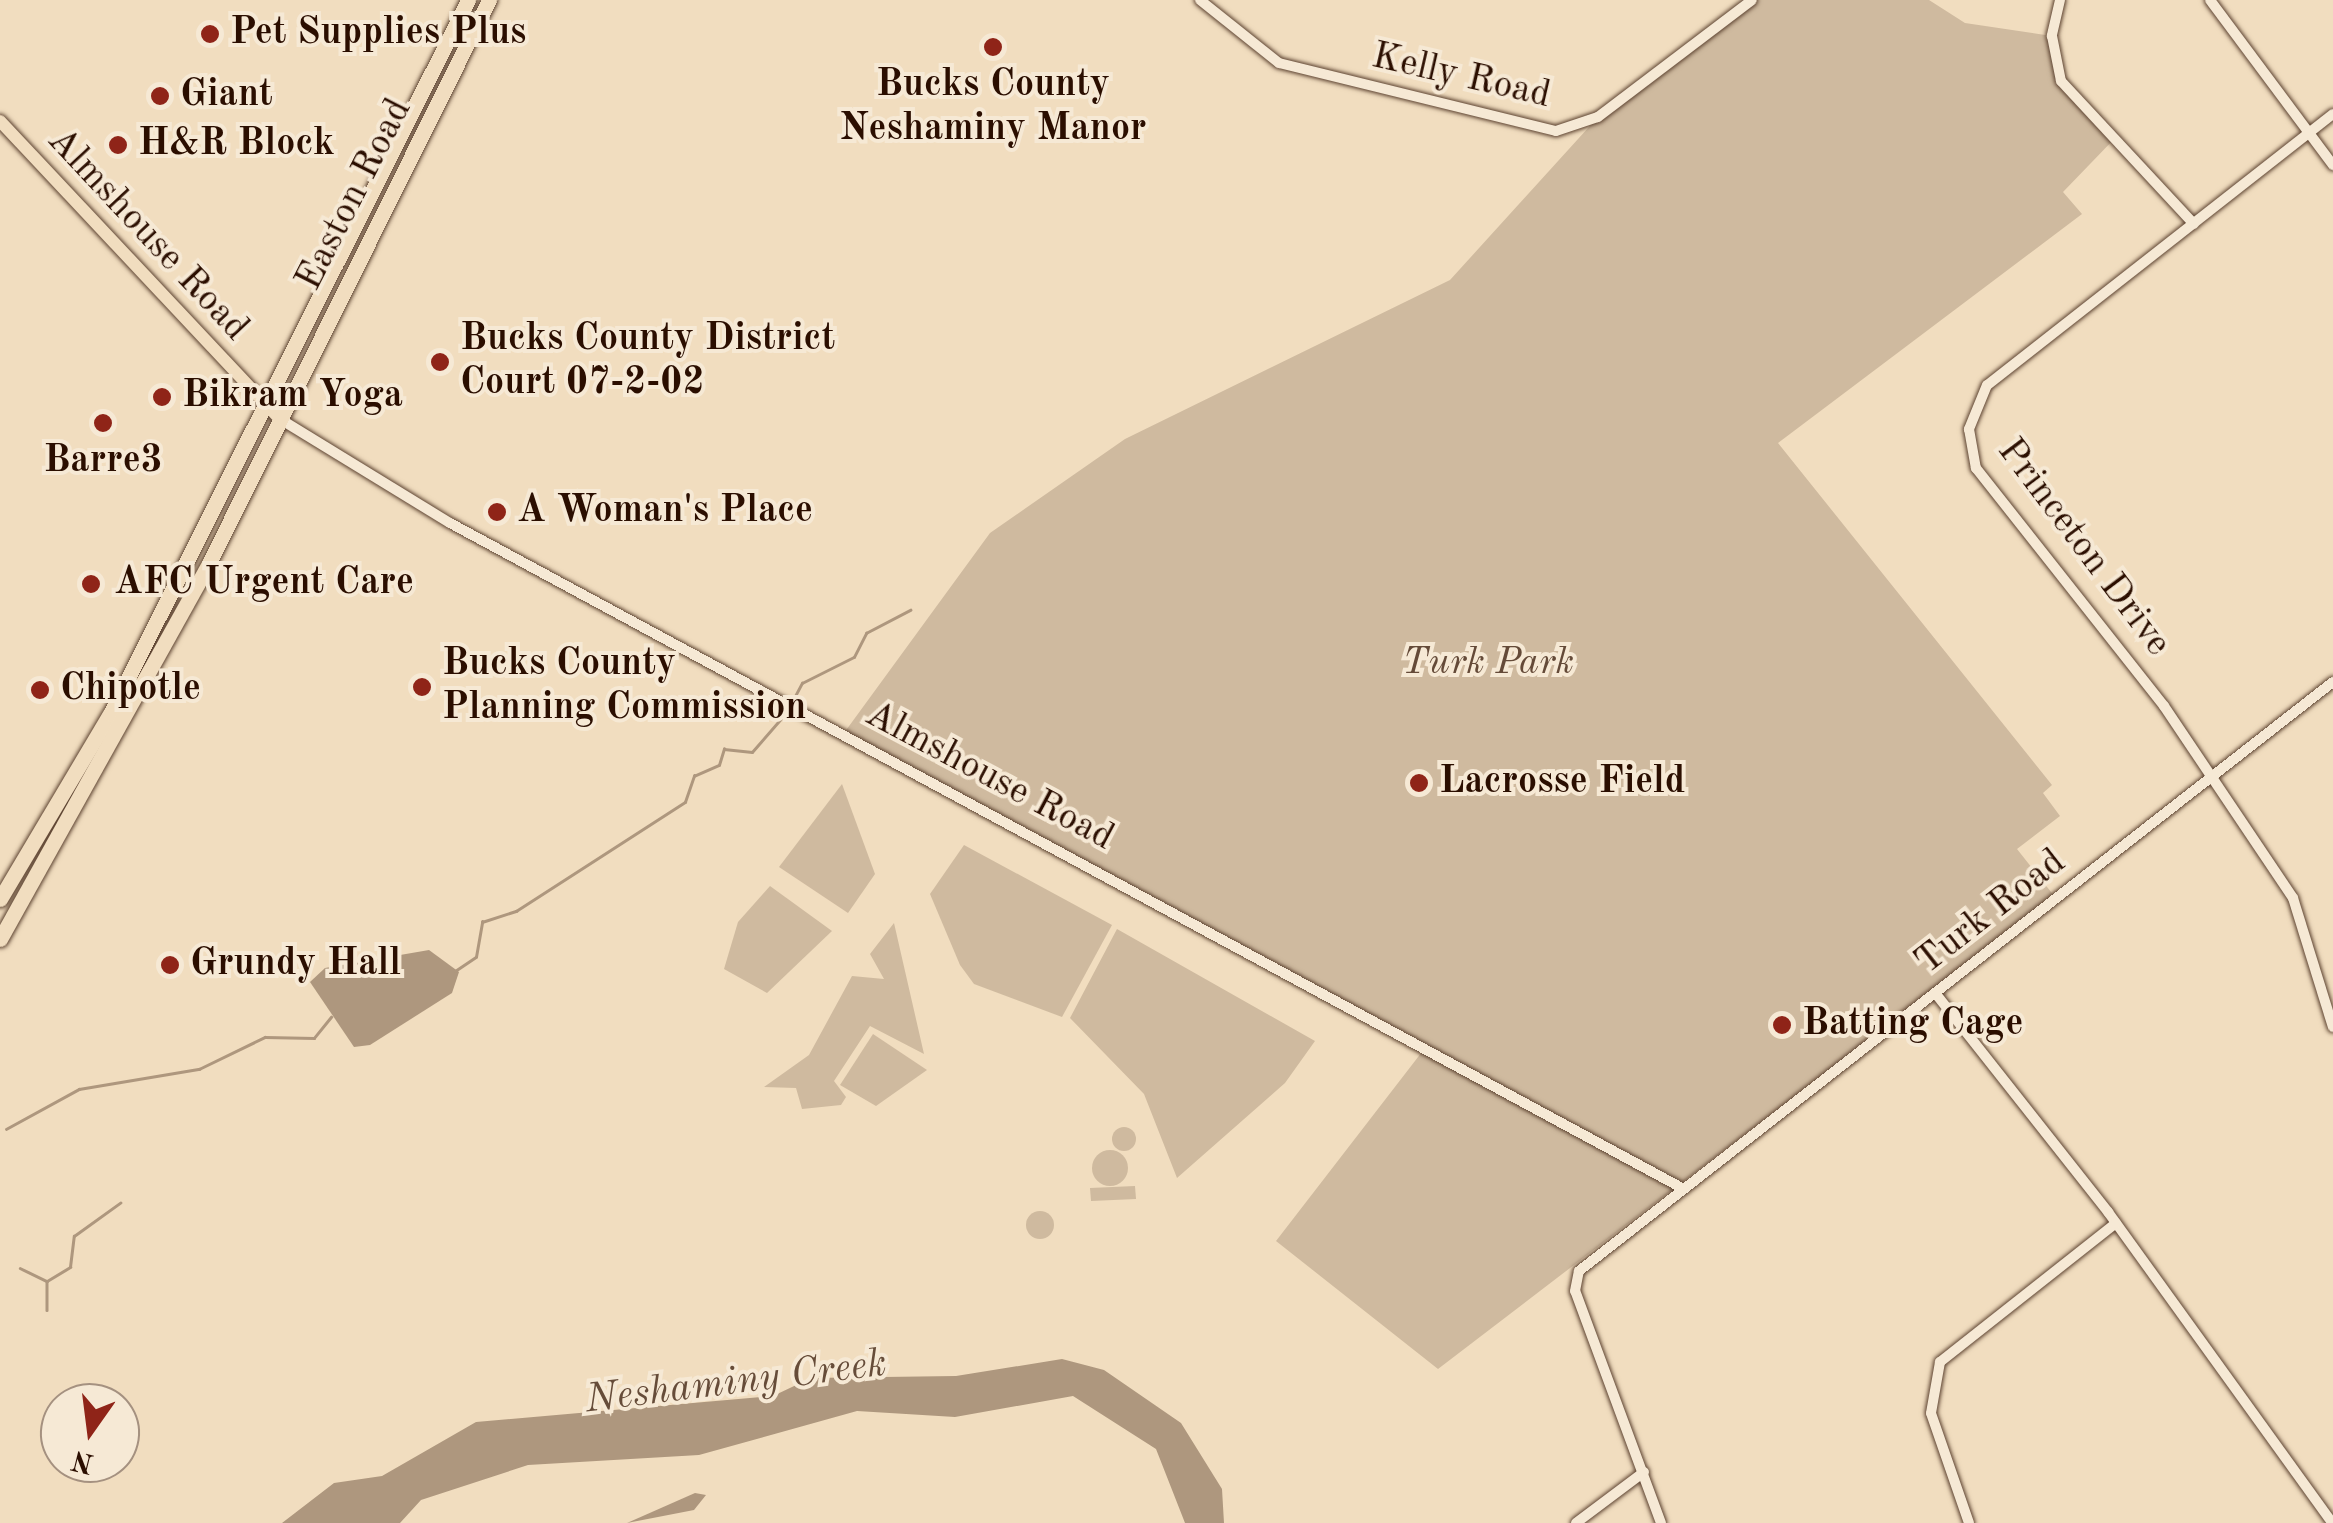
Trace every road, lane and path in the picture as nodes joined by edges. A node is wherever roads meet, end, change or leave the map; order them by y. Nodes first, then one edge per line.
1 (468, 0) edge
2 (489, 0) edge
3 (1200, 0) edge
4 (1752, 0) edge
5 (2060, 0) edge
6 (2210, 0) edge
7 (2333, 114) edge
8 (0, 122) edge
9 (2308, 134) junction
10 (2333, 165) edge
11 (2194, 224) junction
12 (266, 404) junction
13 (280, 419) junction
14 (2333, 682) edge
15 (2210, 779) junction
16 (0, 899) edge
17 (0, 939) edge
18 (1936, 994) junction
19 (2333, 1027) edge
20 (1680, 1187) junction
21 (2116, 1222) junction
22 (1644, 1472) junction
23 (1576, 1523) edge
24 (1662, 1523) edge
25 (1969, 1523) edge
26 (2332, 1523) edge

1 - 12 highway, Easton Road
2 - 13 highway, Easton Road
3 - 4 street, Kelly Road
5 - 11 street
6 - 9 street
7 - 9 street, Princeton Drive
8 - 12 main road, Almshouse Road
9 - 10 street
9 - 11 street, Princeton Drive
11 - 15 street, Princeton Drive
12 - 13 main road, Almshouse Road
12 - 16 highway, Easton Road
13 - 17 highway, Easton Road
13 - 20 street, Almshouse Road
14 - 15 street, Turk Road
15 - 18 street, Turk Road
15 - 19 street
18 - 20 street, Turk Road
18 - 21 street
20 - 22 street
21 - 25 street
21 - 26 street
22 - 23 street
22 - 24 street

